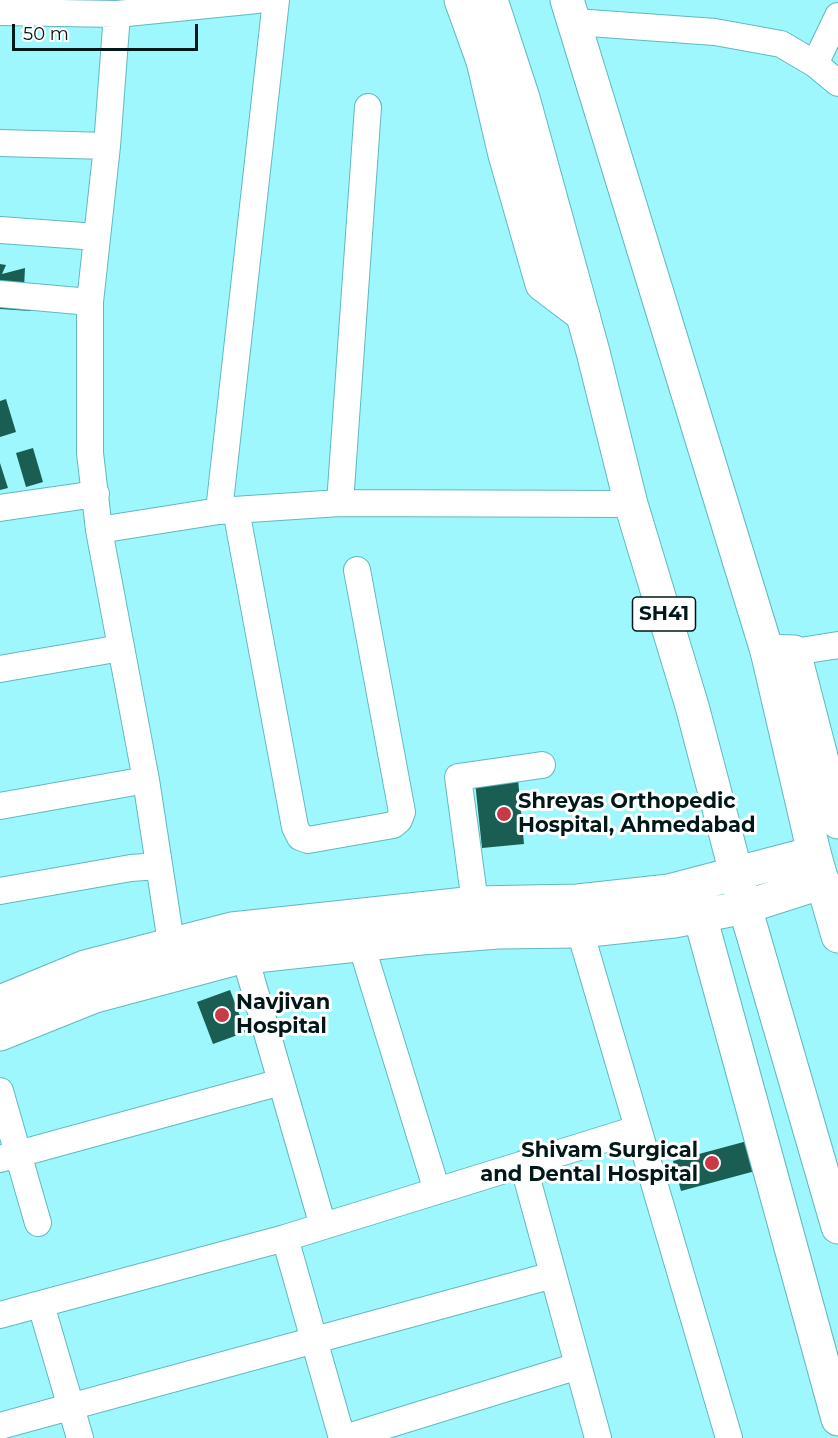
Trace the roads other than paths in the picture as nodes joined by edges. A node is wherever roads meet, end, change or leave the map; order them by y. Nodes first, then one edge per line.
1 (257, 0) edge
2 (276, 0) edge
3 (482, 2) edge
4 (571, 11) edge
5 (0, 12) edge
6 (117, 14) junction
7 (838, 16) edge
8 (814, 64) junction
9 (838, 83) edge
10 (368, 107) dead end
11 (0, 143) edge
12 (107, 146) junction
13 (0, 230) edge
14 (98, 237) junction
15 (0, 294) edge
16 (90, 302) junction
17 (583, 315) junction
18 (96, 494) junction
19 (340, 503) junction
20 (631, 504) junction
21 (0, 508) edge
22 (228, 510) junction
23 (99, 530) junction
24 (357, 570) dead end
25 (838, 645) edge
26 (121, 648) junction
27 (780, 652) junction
28 (0, 669) edge
29 (542, 765) dead end
30 (146, 780) junction
31 (836, 805) edge
32 (0, 806) edge
33 (158, 866) junction
34 (819, 868) junction
35 (737, 875) junction
36 (0, 891) edge
37 (475, 903) junction
38 (745, 907) junction
39 (700, 916) junction
40 (580, 931) junction
41 (838, 936) edge
42 (361, 944) junction
43 (245, 957) junction
44 (173, 959) junction
45 (0, 1002) edge
46 (0, 1034) edge
47 (281, 1082) junction
48 (0, 1091) edge
49 (637, 1129) junction
50 (10, 1157) edge
51 (523, 1164) junction
52 (436, 1191) junction
53 (38, 1223) dead end
54 (323, 1226) junction
55 (838, 1227) edge
56 (285, 1238) junction
57 (554, 1275) junction
58 (41, 1305) junction
59 (0, 1315) edge
60 (314, 1341) junction
61 (578, 1366) junction
62 (71, 1408) junction
63 (838, 1419) edge
64 (0, 1426) edge
65 (80, 1438) edge
66 (344, 1438) edge
67 (598, 1438) edge
68 (729, 1438) edge

1 - 6 street
2 - 22 street
3 - 17 main road, SH41
3 - 17 main road
4 - 8 street
4 - 27 main road
5 - 6 street
6 - 12 street
7 - 8 street
8 - 9 street
10 - 19 street
11 - 12 street
12 - 14 street
13 - 14 street
14 - 16 street
15 - 16 street
16 - 18 street
17 - 20 main road, SH41
18 - 21 street
18 - 23 street
19 - 20 street
19 - 22 street
20 - 35 main road, SH41
22 - 23 street
22 - 24 street
23 - 26 street
25 - 27 street
26 - 28 street
26 - 30 street
27 - 31 main road
27 - 34 main road
29 - 37 street
30 - 32 street
30 - 33 street
33 - 36 street
33 - 44 street
34 - 35 main road
34 - 38 main road
34 - 41 main road
35 - 37 main road
35 - 38 main road, SH41
37 - 44 main road
38 - 39 main road
38 - 55 main road, SH41
39 - 40 main road
39 - 63 main road
40 - 42 main road
40 - 49 street
42 - 43 main road
42 - 52 street
43 - 44 main road
43 - 47 street
44 - 45 main road
44 - 46 main road
47 - 50 street
47 - 54 street
48 - 50 street
49 - 51 street
49 - 68 street
50 - 53 street
51 - 52 street
51 - 57 street
52 - 54 street
54 - 56 street
56 - 58 street
56 - 60 street
57 - 60 street
57 - 61 street
58 - 59 street
58 - 62 street
60 - 62 street
60 - 66 street
61 - 66 street
61 - 67 street
62 - 64 street
62 - 65 street

